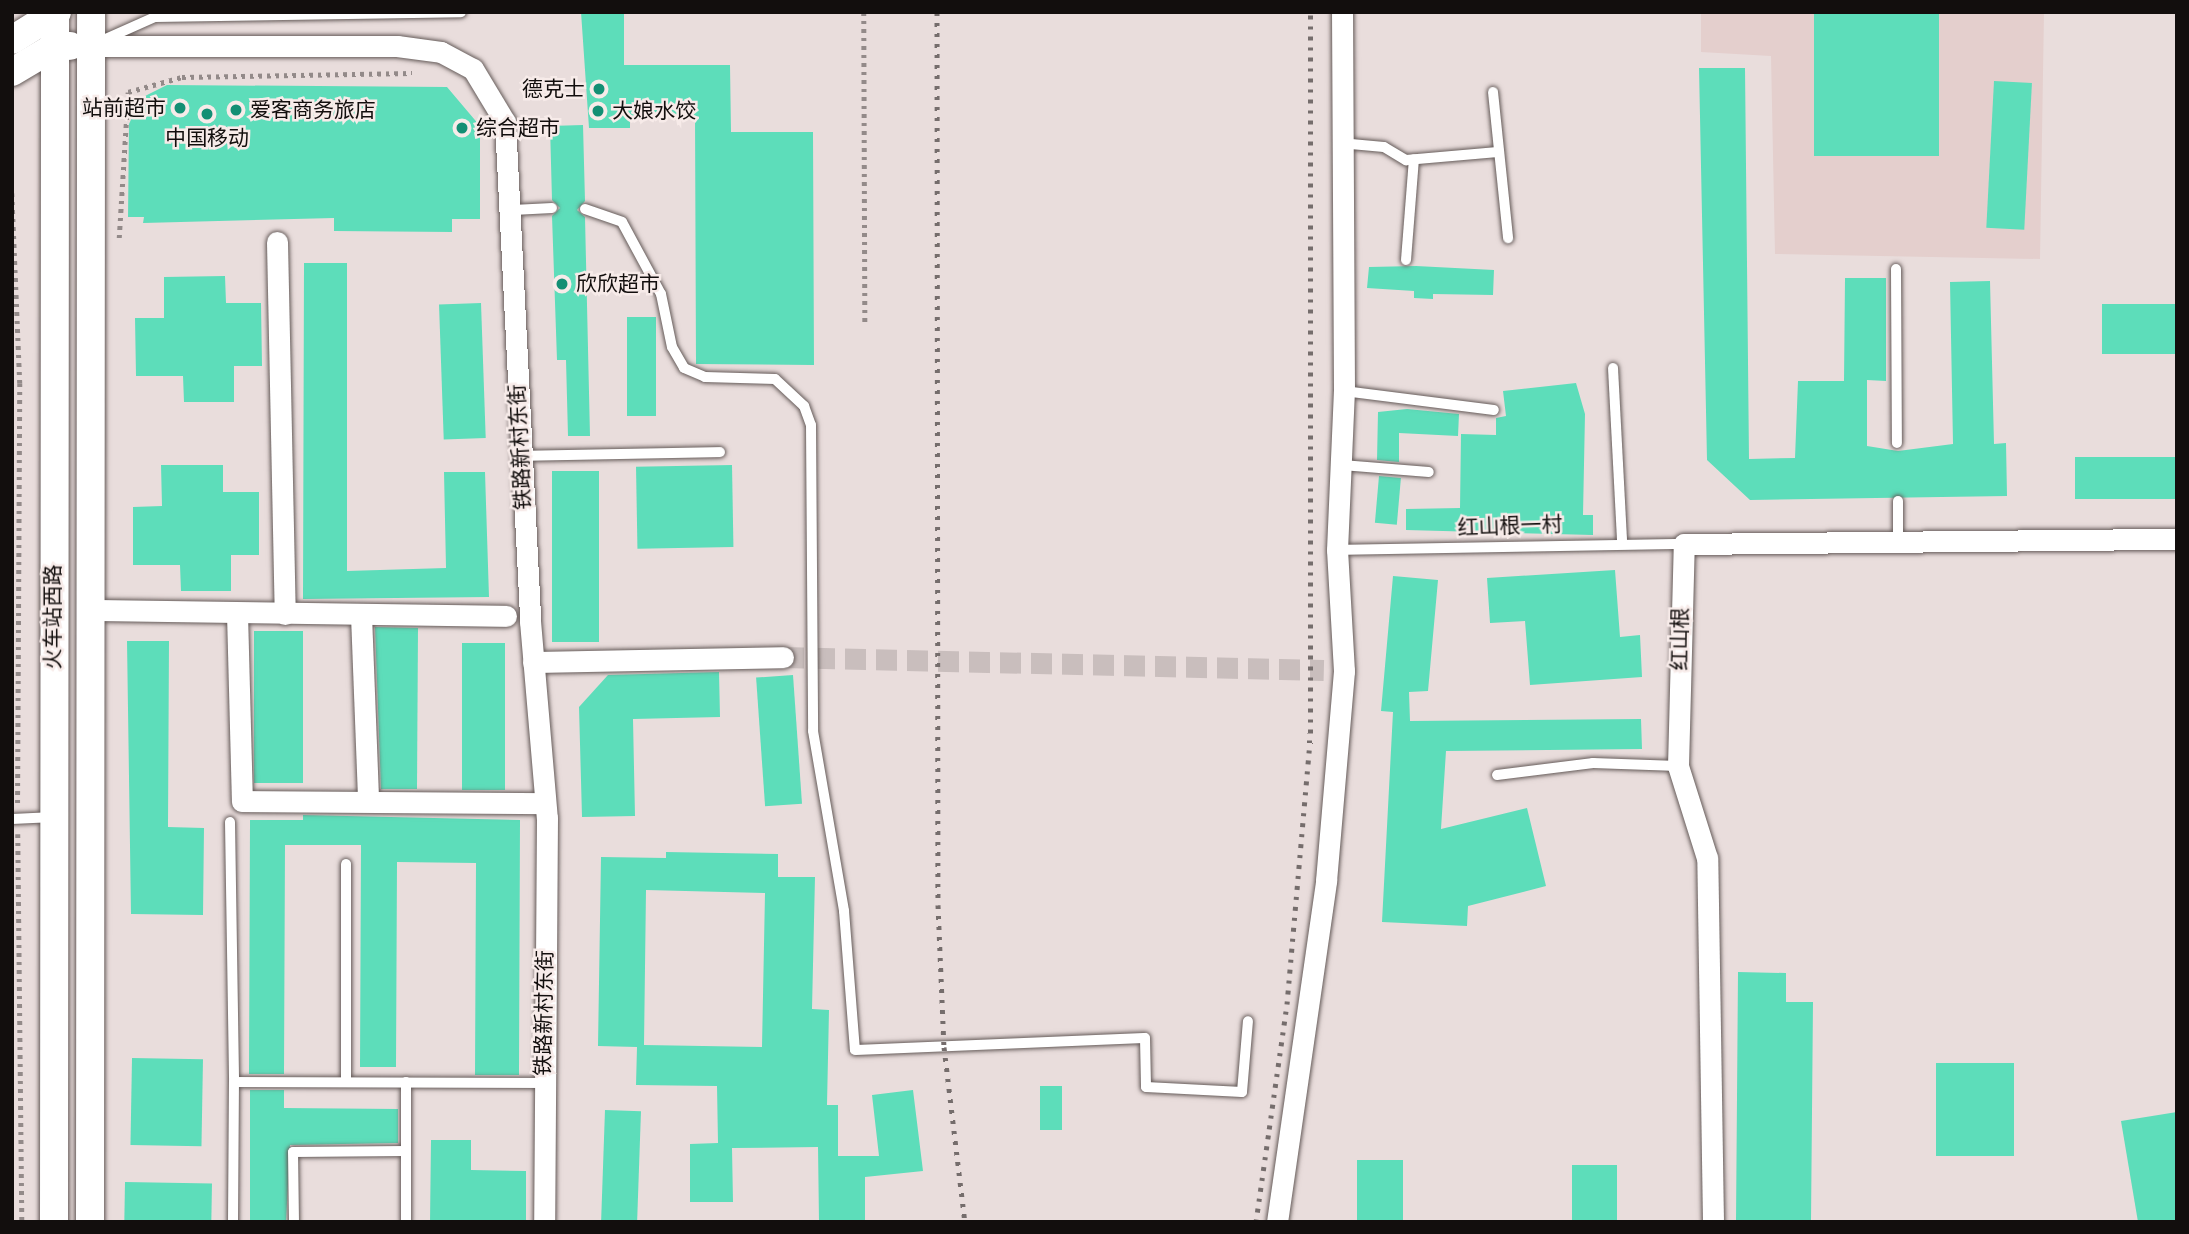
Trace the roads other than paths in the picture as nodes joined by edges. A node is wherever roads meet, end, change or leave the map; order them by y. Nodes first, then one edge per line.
1 (91, 12) edge
2 (461, 12) edge
3 (1342, 12) edge
4 (56, 13) edge
5 (12, 40) edge
6 (90, 46) junction
7 (54, 47) junction
8 (12, 72) edge
9 (1493, 92) dead end
10 (1340, 143) junction
11 (1498, 152) junction
12 (1415, 159) junction
13 (552, 208) dead end
14 (585, 209) dead end
15 (513, 210) junction
16 (1508, 238) dead end
17 (277, 242) dead end
18 (1406, 260) dead end
19 (1896, 269) dead end
20 (1613, 368) dead end
21 (1343, 391) junction
22 (1493, 410) dead end
23 (1897, 443) dead end
24 (720, 452) dead end
25 (520, 456) junction
26 (1342, 465) junction
27 (1429, 472) dead end
28 (1898, 502) dead end
29 (2177, 539) edge
30 (1898, 540) junction
31 (1622, 542) junction
32 (1685, 544) junction
33 (1337, 550) junction
34 (90, 610) junction
35 (237, 613) junction
36 (285, 614) junction
37 (361, 615) junction
38 (506, 616) dead end
39 (783, 656) tunnel mouth
40 (533, 662) junction
41 (1678, 766) junction
42 (1497, 775) dead end
43 (368, 800) junction
44 (544, 803) junction
45 (54, 817) junction
46 (15, 819) edge
47 (230, 822) dead end
48 (346, 864) dead end
49 (1248, 1021) dead end
50 (234, 1082) junction
51 (346, 1082) junction
52 (406, 1082) junction
53 (543, 1083) junction
54 (406, 1151) junction
55 (54, 1222) edge
56 (90, 1222) edge
57 (233, 1222) edge
58 (294, 1222) edge
59 (406, 1222) edge
60 (544, 1222) edge
61 (1277, 1222) edge
62 (1713, 1222) edge

1 - 6 main road, 火车站西路
2 - 6 lane
3 - 10 street
4 - 5 main road
4 - 7 main road, 火车站西路
6 - 7 main road
6 - 15 street, 铁路新村东街
6 - 34 main road, 火车站西路
7 - 8 main road
7 - 45 main road, 火车站西路
9 - 11 lane
10 - 12 lane
10 - 21 street
11 - 12 lane
11 - 16 lane
12 - 18 lane
13 - 15 lane
14 - 49 lane
15 - 25 street, 铁路新村东街
17 - 36 street
19 - 23 lane
20 - 31 lane
21 - 22 lane
21 - 26 street
24 - 25 lane
25 - 40 street, 铁路新村东街
26 - 27 lane
26 - 33 street
28 - 30 lane
29 - 30 street
30 - 32 street
31 - 32 lane, 红山根一村
31 - 33 lane, 红山根一村
32 - 41 street, 红山根
33 - 61 street
34 - 35 street
34 - 56 main road, 火车站西路
35 - 36 street
35 - 43 street
36 - 37 street
37 - 38 street
37 - 43 street
39 - 40 street
40 - 44 street, 铁路新村东街
41 - 42 lane
41 - 62 street, 红山根
43 - 44 street
44 - 53 street, 铁路新村东街
45 - 46 lane
45 - 55 main road, 火车站西路
47 - 50 lane
48 - 51 lane
50 - 51 lane
50 - 57 lane
51 - 52 lane
52 - 53 lane
52 - 54 lane
53 - 60 street, 铁路新村东街
54 - 58 lane
54 - 59 lane

